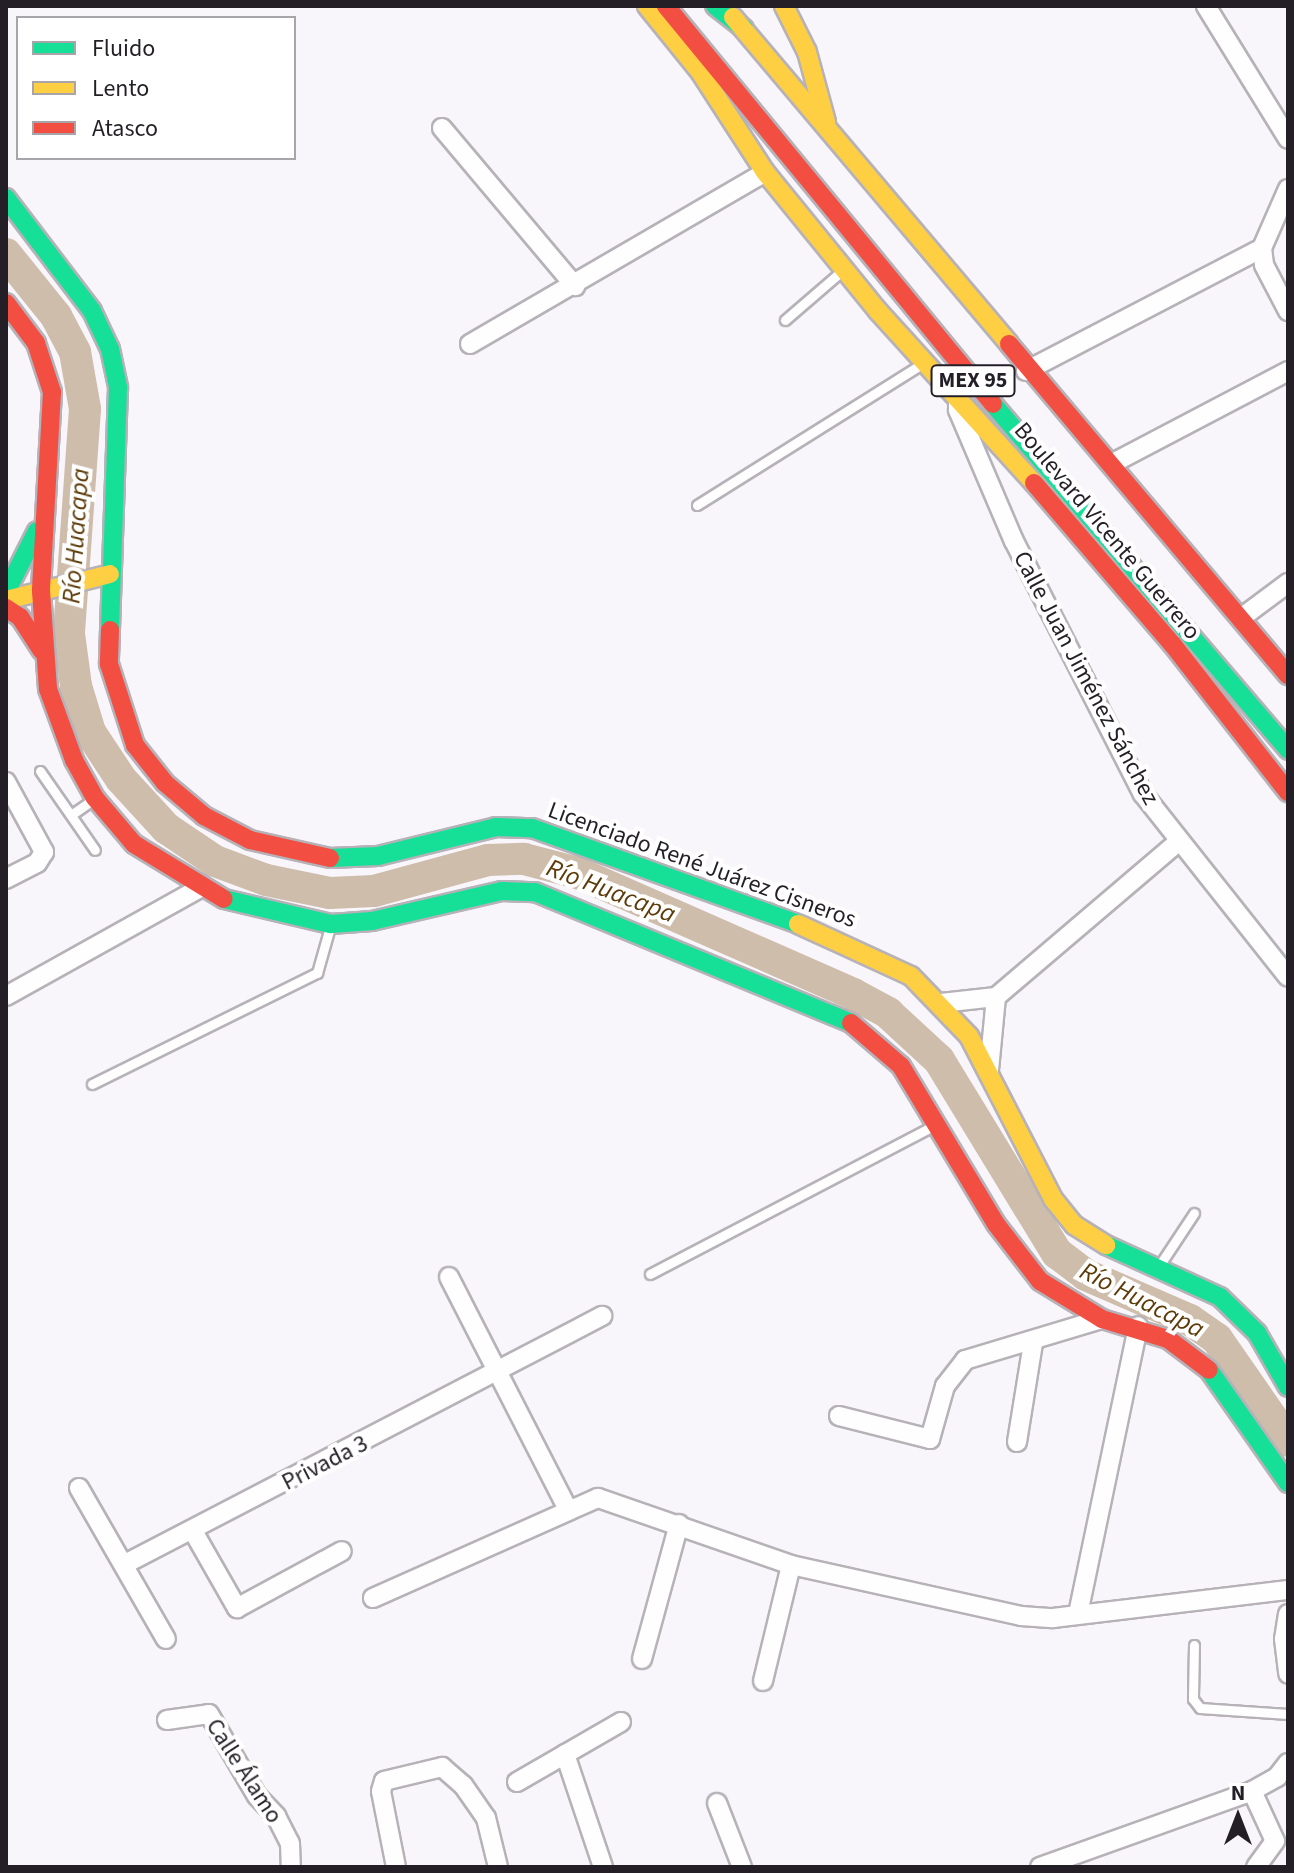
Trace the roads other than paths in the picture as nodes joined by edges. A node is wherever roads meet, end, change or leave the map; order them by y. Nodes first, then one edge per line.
1 (647, 6) edge
2 (666, 6) edge
3 (688, 6) edge
4 (715, 6) edge
5 (725, 6) edge
6 (784, 6) edge
7 (1206, 6) edge
8 (744, 29) junction
9 (807, 52) junction
10 (701, 73) junction
11 (783, 73) junction
12 (442, 128) dead end
13 (829, 136) junction
14 (772, 137) junction
15 (1288, 139) edge
16 (765, 172) junction
17 (1288, 189) edge
18 (6, 198) edge
19 (1262, 248) junction
20 (844, 269) junction
21 (575, 286) junction
22 (6, 303) edge
23 (1288, 311) edge
24 (785, 320) dead end
25 (470, 344) dead end
26 (923, 363) junction
27 (1026, 371) junction
28 (1288, 371) edge
29 (958, 393) junction
30 (1113, 463) junction
31 (697, 505) dead end
32 (44, 514) junction
33 (106, 576) junction
34 (1288, 583) edge
35 (47, 590) junction
36 (6, 592) edge
37 (6, 600) edge
38 (6, 608) edge
39 (1241, 618) junction
40 (42, 652) junction
41 (1288, 675) edge
42 (1288, 726) edge
43 (1288, 750) edge
44 (40, 771) dead end
45 (6, 782) edge
46 (1288, 792) edge
47 (95, 798) junction
48 (71, 815) junction
49 (1179, 841) junction
50 (95, 850) dead end
51 (6, 879) edge
52 (200, 888) junction
53 (331, 924) junction
54 (1288, 977) edge
55 (6, 996) edge
56 (996, 997) junction
57 (941, 1003) junction
58 (989, 1070) junction
59 (92, 1084) dead end
60 (938, 1124) junction
61 (1194, 1213) dead end
62 (1157, 1269) junction
63 (650, 1274) dead end
64 (449, 1277) dead end
65 (602, 1316) dead end
66 (1102, 1319) junction
67 (1138, 1326) junction
68 (1033, 1343) junction
69 (500, 1373) junction
70 (1288, 1387) edge
71 (839, 1416) dead end
72 (1017, 1442) dead end
73 (1286, 1483) edge
74 (79, 1488) dead end
75 (568, 1510) junction
76 (679, 1524) junction
77 (193, 1531) junction
78 (342, 1551) dead end
79 (125, 1564) junction
80 (791, 1565) junction
81 (1288, 1590) edge
82 (373, 1598) dead end
83 (1078, 1614) junction
84 (1288, 1614) edge
85 (166, 1639) dead end
86 (1194, 1645) dead end
87 (642, 1659) dead end
88 (1288, 1674) edge
89 (763, 1681) dead end
90 (1288, 1714) edge
91 (167, 1720) dead end
92 (621, 1722) dead end
93 (565, 1754) junction
94 (1288, 1763) edge
95 (517, 1782) dead end
96 (1252, 1791) junction
97 (717, 1803) dead end
98 (291, 1867) edge
99 (396, 1867) edge
100 (498, 1867) edge
101 (603, 1867) edge
102 (742, 1867) edge
103 (1040, 1867) edge
104 (1256, 1867) edge

1 - 10 main road, Boulevard Vicente Guerrero
2 - 14 main road, Boulevard Vicente Guerrero / MEX 95
3 - 42 main road, Boulevard Vicente Guerrero / MEX 95
4 - 8 main road
5 - 8 main road, Boulevard Vicente Guerrero
6 - 9 main road
7 - 15 street
8 - 11 main road, Boulevard Vicente Guerrero
9 - 11 main road
9 - 13 main road
10 - 14 main road
10 - 16 main road, Boulevard Vicente Guerrero
11 - 13 main road, Boulevard Vicente Guerrero
12 - 21 street
13 - 27 main road, Boulevard Vicente Guerrero
14 - 43 main road, Boulevard Vicente Guerrero / MEX 95
16 - 20 main road, Boulevard Vicente Guerrero
16 - 21 street
17 - 19 street
18 - 33 main road, Licenciado René Juárez Cisneros
19 - 23 street
19 - 27 street
20 - 24 lane
20 - 26 main road, Boulevard Vicente Guerrero
21 - 25 street
22 - 32 main road
26 - 29 main road, Boulevard Vicente Guerrero
26 - 31 lane
27 - 30 main road, Boulevard Vicente Guerrero
28 - 30 street
29 - 46 main road, Boulevard Vicente Guerrero
29 - 49 street, Calle Juan Jiménez Sánchez
30 - 39 main road, Boulevard Vicente Guerrero
32 - 35 main road
32 - 36 main road
33 - 35 main road
33 - 57 main road, Licenciado René Juárez Cisneros
34 - 39 street
35 - 37 main road
35 - 40 main road
38 - 40 main road
39 - 41 main road, Boulevard Vicente Guerrero
40 - 47 main road
44 - 48 lane
45 - 51 street
47 - 48 lane
47 - 52 main road
48 - 50 lane
49 - 54 street, Calle Juan Jiménez Sánchez
49 - 56 street
52 - 53 main road
52 - 55 street
53 - 59 lane
53 - 60 main road
56 - 57 street
56 - 58 street
57 - 58 main road, Licenciado René Juárez Cisneros
58 - 62 main road, Licenciado René Juárez Cisneros
60 - 63 lane
60 - 66 main road
61 - 62 lane
62 - 70 main road, Licenciado René Juárez Cisneros
64 - 69 street
65 - 69 street, Privada 3
66 - 67 main road
66 - 68 street
67 - 73 main road
67 - 83 street
68 - 71 street
68 - 72 street
69 - 75 street
69 - 77 street, Privada 3
74 - 79 street
75 - 76 street
75 - 82 street
76 - 80 street
76 - 87 street
77 - 78 street
77 - 79 street, Privada 3
79 - 85 street
80 - 83 street
80 - 89 street
81 - 83 street
84 - 88 street
86 - 90 lane
91 - 98 street, Calle Álamo
92 - 93 street
93 - 95 street
93 - 101 street
94 - 96 street
96 - 103 street
96 - 104 street
97 - 102 street
99 - 100 street

